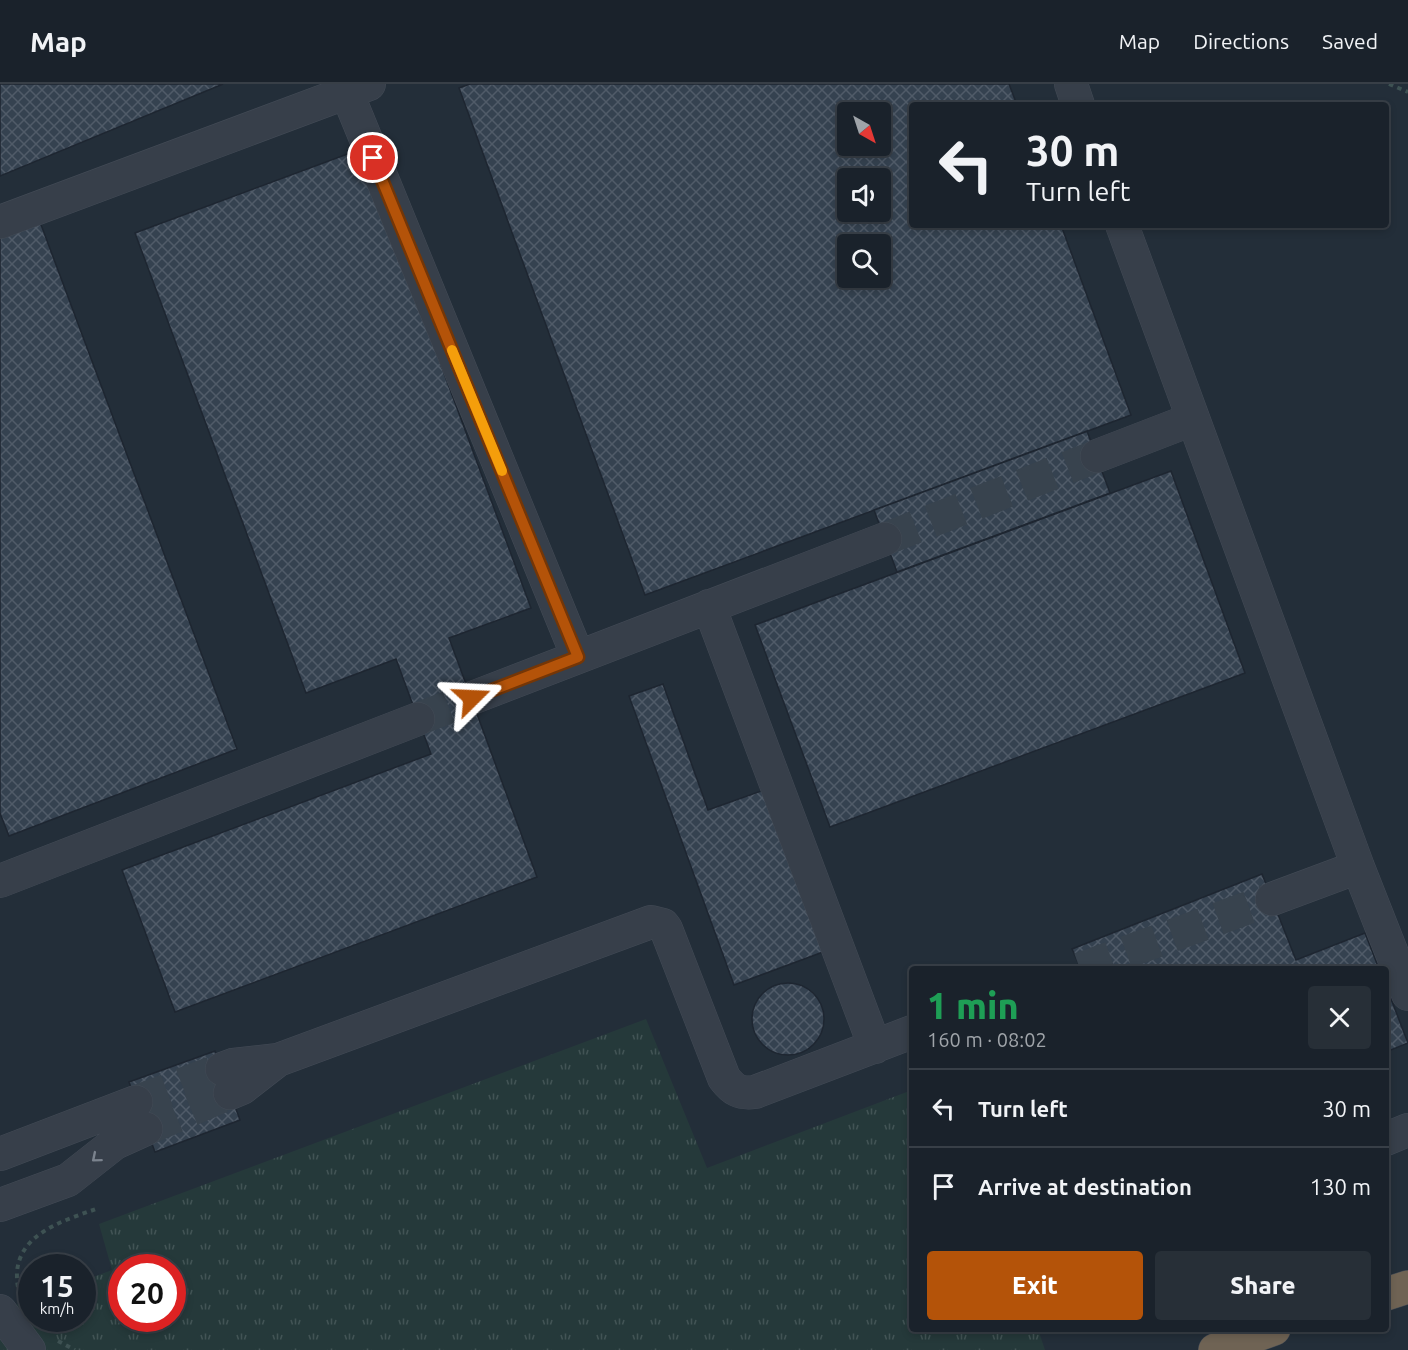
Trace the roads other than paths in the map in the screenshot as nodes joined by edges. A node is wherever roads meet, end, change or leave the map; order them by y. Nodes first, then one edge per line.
1 (1071, 84) edge
2 (358, 88) edge
3 (1077, 102) edge
4 (0, 222) edge
5 (1123, 228) edge
6 (1193, 419) junction
7 (1097, 456) tunnel mouth
8 (885, 538) tunnel mouth
9 (709, 606) junction
10 (578, 657) junction
11 (472, 698) tunnel mouth
12 (418, 720) tunnel mouth
13 (1358, 867) junction
14 (0, 881) edge
15 (1272, 899) tunnel mouth
16 (1408, 994) edge
17 (909, 1033) edge
18 (875, 1047) junction
19 (226, 1081) tunnel mouth
20 (1408, 1130) edge
21 (1389, 1138) edge
22 (0, 1154) edge
23 (0, 1205) edge
24 (1408, 1287) edge
25 (1389, 1293) edge
26 (10, 1303) edge
27 (1266, 1332) edge
28 (41, 1344) edge
29 (1215, 1350) edge

1 - 3 street
2 - 4 street
2 - 10 street
5 - 6 street
6 - 7 street
6 - 13 street
8 - 9 street
9 - 10 street
9 - 18 street
10 - 11 street
12 - 14 street
13 - 15 street
13 - 16 street
17 - 18 street
18 - 19 street
20 - 21 street
22 -> 23 street
24 - 25 highway
26 - 28 street
27 - 29 highway

